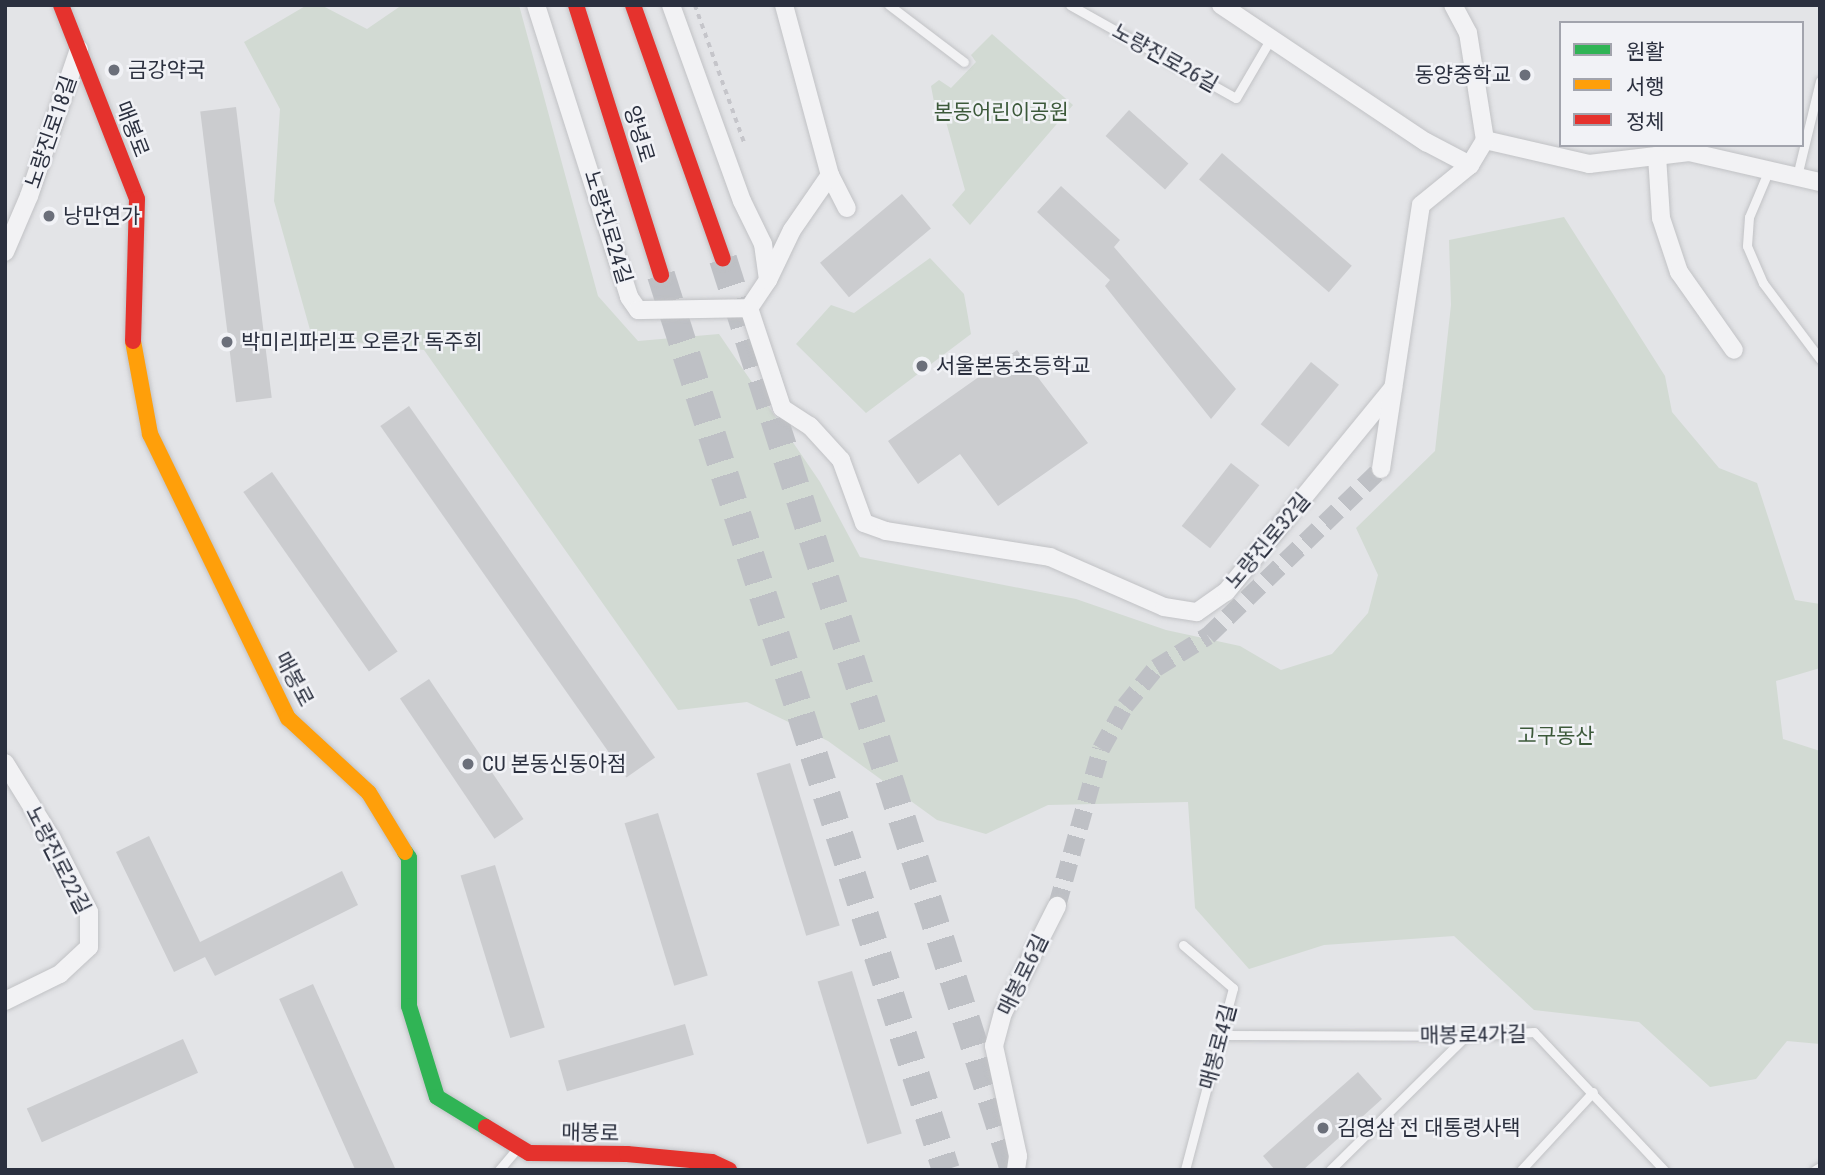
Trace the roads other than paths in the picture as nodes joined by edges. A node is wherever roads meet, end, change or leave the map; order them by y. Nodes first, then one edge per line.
1 (61, 5) edge
2 (536, 5) edge
3 (576, 5) edge
4 (634, 5) edge
5 (671, 5) edge
6 (784, 5) edge
7 (889, 5) edge
8 (1070, 5) edge
9 (1453, 5) edge
10 (1231, 9) edge
11 (1270, 38) junction
12 (79, 49) junction
13 (964, 62) dead end
14 (1820, 80) edge
15 (1485, 140) junction
16 (1804, 147) edge
17 (1804, 147) edge
18 (1657, 156) junction
19 (1470, 165) junction
20 (1769, 172) junction
21 (830, 175) junction
22 (1797, 176) junction
23 (1820, 182) edge
24 (846, 208) dead end
25 (5, 252) edge
26 (723, 259) tunnel mouth
27 (661, 275) tunnel mouth
28 (768, 281) junction
29 (749, 308) junction
30 (1734, 351) dead end
31 (1820, 359) edge
32 (1393, 388) junction
33 (1381, 470) tunnel mouth
34 (5, 763) edge
35 (1058, 906) tunnel mouth
36 (1183, 945) dead end
37 (5, 1001) edge
38 (1222, 1035) junction
39 (1466, 1036) junction
40 (1593, 1092) junction
41 (518, 1147) junction
42 (1820, 1167) edge
43 (499, 1170) edge
44 (729, 1170) edge
45 (1016, 1170) edge
46 (1185, 1170) edge
47 (1330, 1170) edge
48 (1521, 1170) edge
49 (1664, 1170) edge
50 (1815, 1170) edge

1 - 12 street, 매봉로
2 - 29 street, 노량진로24길
3 - 27 street, 양녕로
4 - 26 street, 양녕로
5 - 28 street
6 - 21 street
7 - 13 lane
8 - 11 lane, 노량진로26길
9 - 15 street
10 - 11 street
11 - 19 street
12 - 25 street, 노량진로18길
12 - 41 street, 매봉로
14 - 16 lane
15 - 18 street
15 - 19 street
17 - 22 lane
18 - 20 street
18 - 30 street
19 - 32 street
20 - 22 street
20 - 31 lane
21 - 24 street
21 - 28 street
22 - 23 street
28 - 29 street
29 - 32 street, 노량진로32길
32 - 33 street
34 - 37 street, 노량진로22길
35 - 45 street, 매봉로6길
36 - 38 lane, 매봉로4길
38 - 39 lane, 매봉로4가길
38 - 46 lane, 매봉로4길
39 - 40 lane, 매봉로4가길
39 - 47 lane
40 - 48 lane
40 - 49 lane, 매봉로4가길
41 - 43 lane
41 - 44 street, 매봉로
42 - 50 lane

